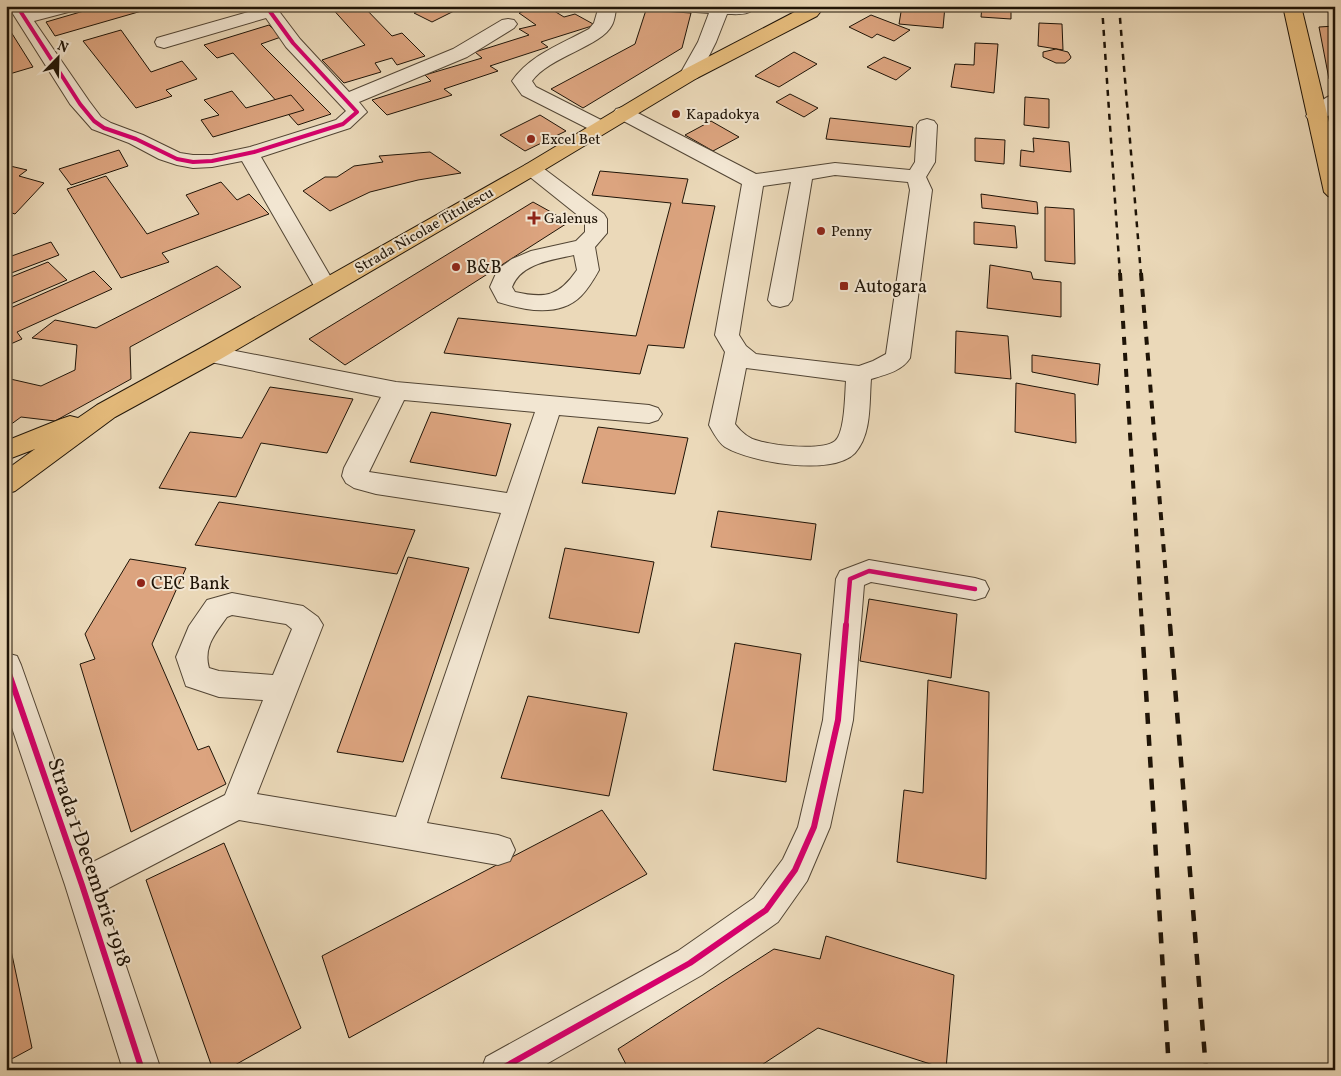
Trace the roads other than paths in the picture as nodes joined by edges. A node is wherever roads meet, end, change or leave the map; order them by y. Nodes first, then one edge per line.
1 (70, 6) edge
2 (608, 6) edge
3 (676, 6) edge
4 (748, 6) edge
5 (784, 6) edge
6 (1292, 6) edge
7 (720, 8) edge
8 (817, 8) edge
9 (269, 9) edge
10 (20, 12) edge
11 (508, 24) dead end
12 (164, 42) dead end
13 (739, 47) junction
14 (690, 74) junction
15 (347, 100) junction
16 (1335, 100) edge
17 (623, 113) junction
18 (1316, 116) junction
19 (927, 125) dead end
20 (600, 127) junction
21 (248, 153) junction
22 (532, 169) junction
23 (802, 173) junction
24 (916, 177) junction
25 (753, 181) junction
26 (1335, 192) edge
27 (584, 246) dead end
28 (325, 286) junction
29 (780, 300) dead end
30 (737, 352) junction
31 (210, 354) junction
32 (859, 374) junction
33 (396, 391) junction
34 (550, 405) junction
35 (106, 411) junction
36 (649, 414) dead end
37 (6, 451) edge
38 (6, 484) edge
39 (516, 505) junction
40 (975, 589) dead end
41 (6, 665) edge
42 (283, 689) dead end
43 (238, 805) junction
44 (407, 834) junction
45 (498, 850) dead end
46 (82, 885) junction
47 (142, 1070) edge
48 (499, 1070) edge

1 - 10 street
2 - 20 street
3 - 7 street
4 - 7 street
5 - 13 main road
6 - 18 main road
7 - 14 street
8 - 13 main road
9 - 12 street
9 - 15 street
10 - 21 street
11 - 15 street
13 - 14 main road, Strada Nicolae Titulescu
14 - 17 main road, Strada Nicolae Titulescu
15 - 21 street
16 - 18 street
17 - 20 main road, Strada Nicolae Titulescu
17 - 25 street
18 - 26 main road
19 - 24 street
20 - 22 main road, Strada Nicolae Titulescu
21 - 28 street
22 - 27 street
22 - 28 main road, Strada Nicolae Titulescu
23 - 24 street
23 - 25 street
23 - 29 street
24 - 32 street
25 - 30 street
28 - 31 main road, Strada Nicolae Titulescu
30 - 32 street
30 - 32 street
31 - 33 street
31 - 35 main road, Strada Nicolae Titulescu
33 - 34 street
33 - 39 street
34 - 36 street
34 - 39 street
35 - 37 main road, Strada Nicolae Titulescu
35 - 38 main road, Strada Nicolae Titulescu
39 - 44 street
40 - 48 street
41 - 46 street, Strada 1 Decembrie 1918
42 - 43 street
43 - 44 street
43 - 46 street
44 - 45 street
46 - 47 street, Strada 1 Decembrie 1918

